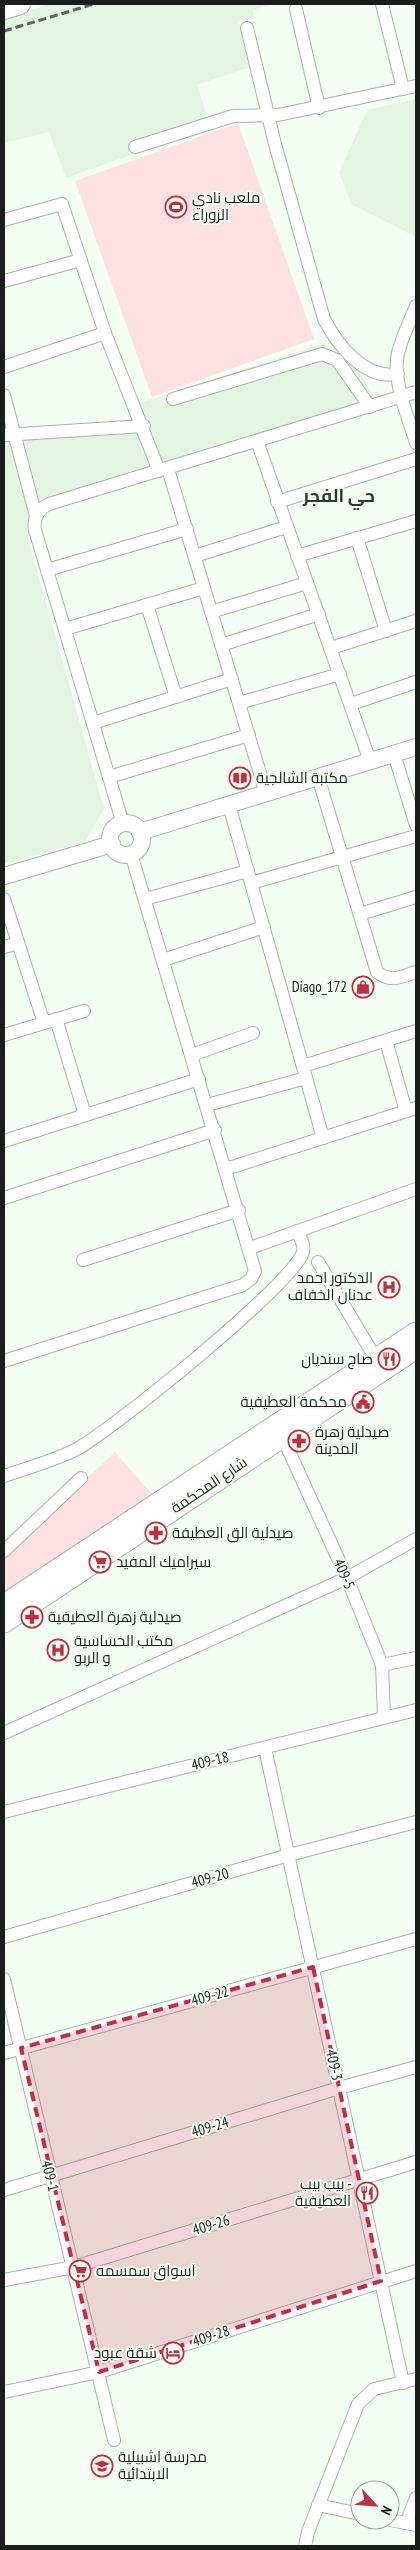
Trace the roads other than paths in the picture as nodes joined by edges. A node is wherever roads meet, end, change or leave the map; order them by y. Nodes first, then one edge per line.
1 (20, 4) edge
2 (382, 4) edge
3 (4, 9) edge
4 (296, 9) dead end
5 (246, 28) dead end
6 (416, 86) edge
7 (403, 89) junction
8 (319, 108) junction
9 (268, 116) junction
10 (135, 147) dead end
11 (4, 220) edge
12 (81, 260) junction
13 (4, 281) edge
14 (416, 306) edge
15 (105, 332) junction
16 (4, 366) edge
17 (398, 374) junction
18 (416, 392) edge
19 (4, 395) edge
20 (402, 397) junction
21 (173, 399) dead end
22 (370, 407) junction
23 (144, 426) junction
24 (10, 435) edge
25 (257, 441) junction
26 (416, 443) edge
27 (416, 459) edge
28 (164, 470) junction
29 (277, 502) junction
30 (36, 516) junction
31 (416, 521) edge
32 (286, 527) junction
33 (186, 529) junction
34 (357, 538) junction
35 (195, 556) junction
36 (297, 556) junction
37 (47, 570) junction
38 (307, 583) junction
39 (204, 588) junction
40 (147, 605) junction
41 (211, 612) junction
42 (318, 614) junction
43 (416, 621) edge
44 (65, 629) junction
45 (386, 631) junction
46 (221, 645) junction
47 (331, 648) junction
48 (340, 674) junction
49 (232, 679) junction
50 (416, 682) edge
51 (176, 696) junction
52 (239, 703) junction
53 (351, 704) junction
54 (93, 723) junction
55 (248, 735) junction
56 (416, 747) edge
57 (394, 754) junction
58 (370, 761) junction
59 (109, 777) junction
60 (318, 777) junction
61 (266, 793) junction
62 (229, 805) junction
63 (416, 821) edge
64 (123, 824) junction
65 (140, 832) junction
66 (416, 836) edge
67 (112, 844) junction
68 (131, 854) junction
69 (342, 856) junction
70 (4, 876) edge
71 (250, 877) junction
72 (416, 897) edge
73 (4, 899) edge
74 (145, 899) junction
75 (360, 914) junction
76 (264, 927) junction
77 (18, 943) junction
78 (4, 947) edge
79 (163, 960) junction
80 (416, 972) edge
81 (84, 1011) dead end
82 (50, 1021) junction
83 (416, 1031) edge
84 (253, 1033) dead end
85 (4, 1035) edge
86 (386, 1041) junction
87 (192, 1055) junction
88 (304, 1072) junction
89 (199, 1079) junction
90 (207, 1105) junction
91 (411, 1110) edge
92 (86, 1115) junction
93 (215, 1130) junction
94 (323, 1138) junction
95 (4, 1141) edge
96 (226, 1169) junction
97 (416, 1189) edge
98 (4, 1198) edge
99 (239, 1210) junction
100 (297, 1231) junction
101 (250, 1248) junction
102 (83, 1260) dead end
103 (318, 1262) dead end
104 (251, 1280) junction
105 (264, 1297) junction
106 (416, 1332) edge
107 (416, 1349) edge
108 (376, 1359) junction
109 (4, 1361) edge
110 (282, 1436) junction
111 (4, 1476) edge
112 (82, 1478) dead end
113 (416, 1539) edge
114 (4, 1551) edge
115 (346, 1578) junction
116 (4, 1604) edge
117 (4, 1623) edge
118 (416, 1658) edge
119 (382, 1665) junction
120 (416, 1710) edge
121 (384, 1717) junction
122 (4, 1733) edge
123 (265, 1748) junction
124 (4, 1812) edge
125 (416, 1822) edge
126 (288, 1855) junction
127 (4, 1937) edge
128 (416, 1938) edge
129 (313, 1967) junction
130 (4, 1979) edge
131 (21, 2048) junction
132 (4, 2054) edge
133 (416, 2068) edge
134 (339, 2088) junction
135 (416, 2162) edge
136 (50, 2176) junction
137 (359, 2180) junction
138 (4, 2190) edge
139 (74, 2267) junction
140 (416, 2270) edge
141 (4, 2280) edge
142 (381, 2281) junction
143 (99, 2372) junction
144 (416, 2379) edge
145 (402, 2383) junction
146 (4, 2392) edge
147 (114, 2440) dead end
148 (416, 2498) edge
149 (318, 2505) junction
150 (350, 2512) edge
151 (411, 2524) edge
152 (305, 2546) edge

1 - 3 main road
2 - 7 street
4 - 8 street
5 - 9 street
6 - 7 street
7 - 8 street
8 - 9 street
9 - 10 street
9 - 17 street
11 - 12 street
12 - 13 street
12 - 15 street
14 - 17 street
15 - 16 street
15 - 23 street
17 - 20 street
18 - 20 street
19 - 24 street
20 - 22 street
20 - 26 street
21 - 22 street
22 - 25 street
23 - 24 street
23 - 28 street
24 - 30 street
25 - 28 street
25 - 29 street
27 - 29 street
28 - 30 street
28 - 33 street
29 - 32 street
30 - 37 street
31 - 34 street
32 - 35 street
32 - 36 street
33 - 35 street
33 - 37 street
34 - 36 street
34 - 45 street
35 - 39 street
36 - 38 street
37 - 44 street
38 - 41 street
38 - 42 street
39 - 40 street
39 - 41 street
40 - 44 street
40 - 51 street
41 - 46 street
42 - 46 street
42 - 47 street
43 - 45 street
44 - 54 street
45 - 47 street
46 - 49 street
47 - 48 street
48 - 52 street
48 - 53 street
49 - 51 street
49 - 52 street
50 - 53 street
51 - 54 street
52 - 55 street
53 - 58 street
54 - 59 street
55 - 59 street
55 - 61 street
56 - 57 street
57 - 58 street
57 - 63 street
58 - 60 street
59 - 64 street
60 - 61 street
60 - 69 street
61 - 62 street
62 - 65 street
62 - 71 street
64 - 65 street
64 - 67 street
65 - 68 street
66 - 69 street
67 - 68 street
67 - 70 street
68 - 74 street
69 - 71 street
69 - 75 street
71 - 74 street
71 - 76 street
72 - 75 street
73 - 77 street
74 - 79 street
75 - 80 street
76 - 79 street
76 - 88 street
77 - 78 street
77 - 82 street
79 - 87 street
81 - 82 street
82 - 85 street
82 - 92 street
83 - 86 street
84 - 87 street
86 - 88 street
86 - 91 street
87 - 89 street
88 - 90 street
88 - 94 street
89 - 90 street
89 - 92 street
90 - 93 street
91 - 94 street
92 - 95 street
93 - 96 street
93 - 98 street
94 - 96 street
96 - 99 street
97 - 100 street
99 - 101 street
99 - 102 street
100 - 101 street
100 - 105 street
101 - 104 street
103 - 108 street
104 - 105 street
104 - 109 street
105 - 111 street
106 - 108 main road, شارع المحكمة
107 - 110 main road, شارع المحكمة
108 - 116 main road, شارع المحكمة
110 - 115 street, 409-5
110 - 117 main road, شارع المحكمة
112 - 114 street
113 - 115 street
115 - 119 street, 409-5
115 - 122 street
118 - 119 street
119 - 121 street, 409-5
120 - 121 street, 409-18
121 - 123 street, 409-18
123 - 124 street, 409-18
123 - 126 street, 409-3
125 - 126 street, 409-20
126 - 127 street, 409-20
126 - 129 street, 409-3
128 - 129 street, 409-22
129 - 131 street, 409-22
129 - 134 street, 409-3
130 - 131 street, 409-1
131 - 132 street, 409-22
131 - 136 street, 409-1
133 - 134 street, 409-24
134 - 136 street, 409-24
134 - 137 street, 409-3
135 - 137 street, 409-26
136 - 138 street, 409-24
136 - 139 street, 409-1
137 - 139 street, 409-26
137 - 142 street, 409-3
139 - 141 street, 409-26
139 - 143 street, 409-1
140 - 142 street, 409-28
142 - 143 street, 409-28
142 - 145 street, 409-3
143 - 146 street, 409-28
143 - 147 street, 409-1
144 - 145 street
145 - 149 street
148 - 151 street
149 - 150 street
149 - 152 street

